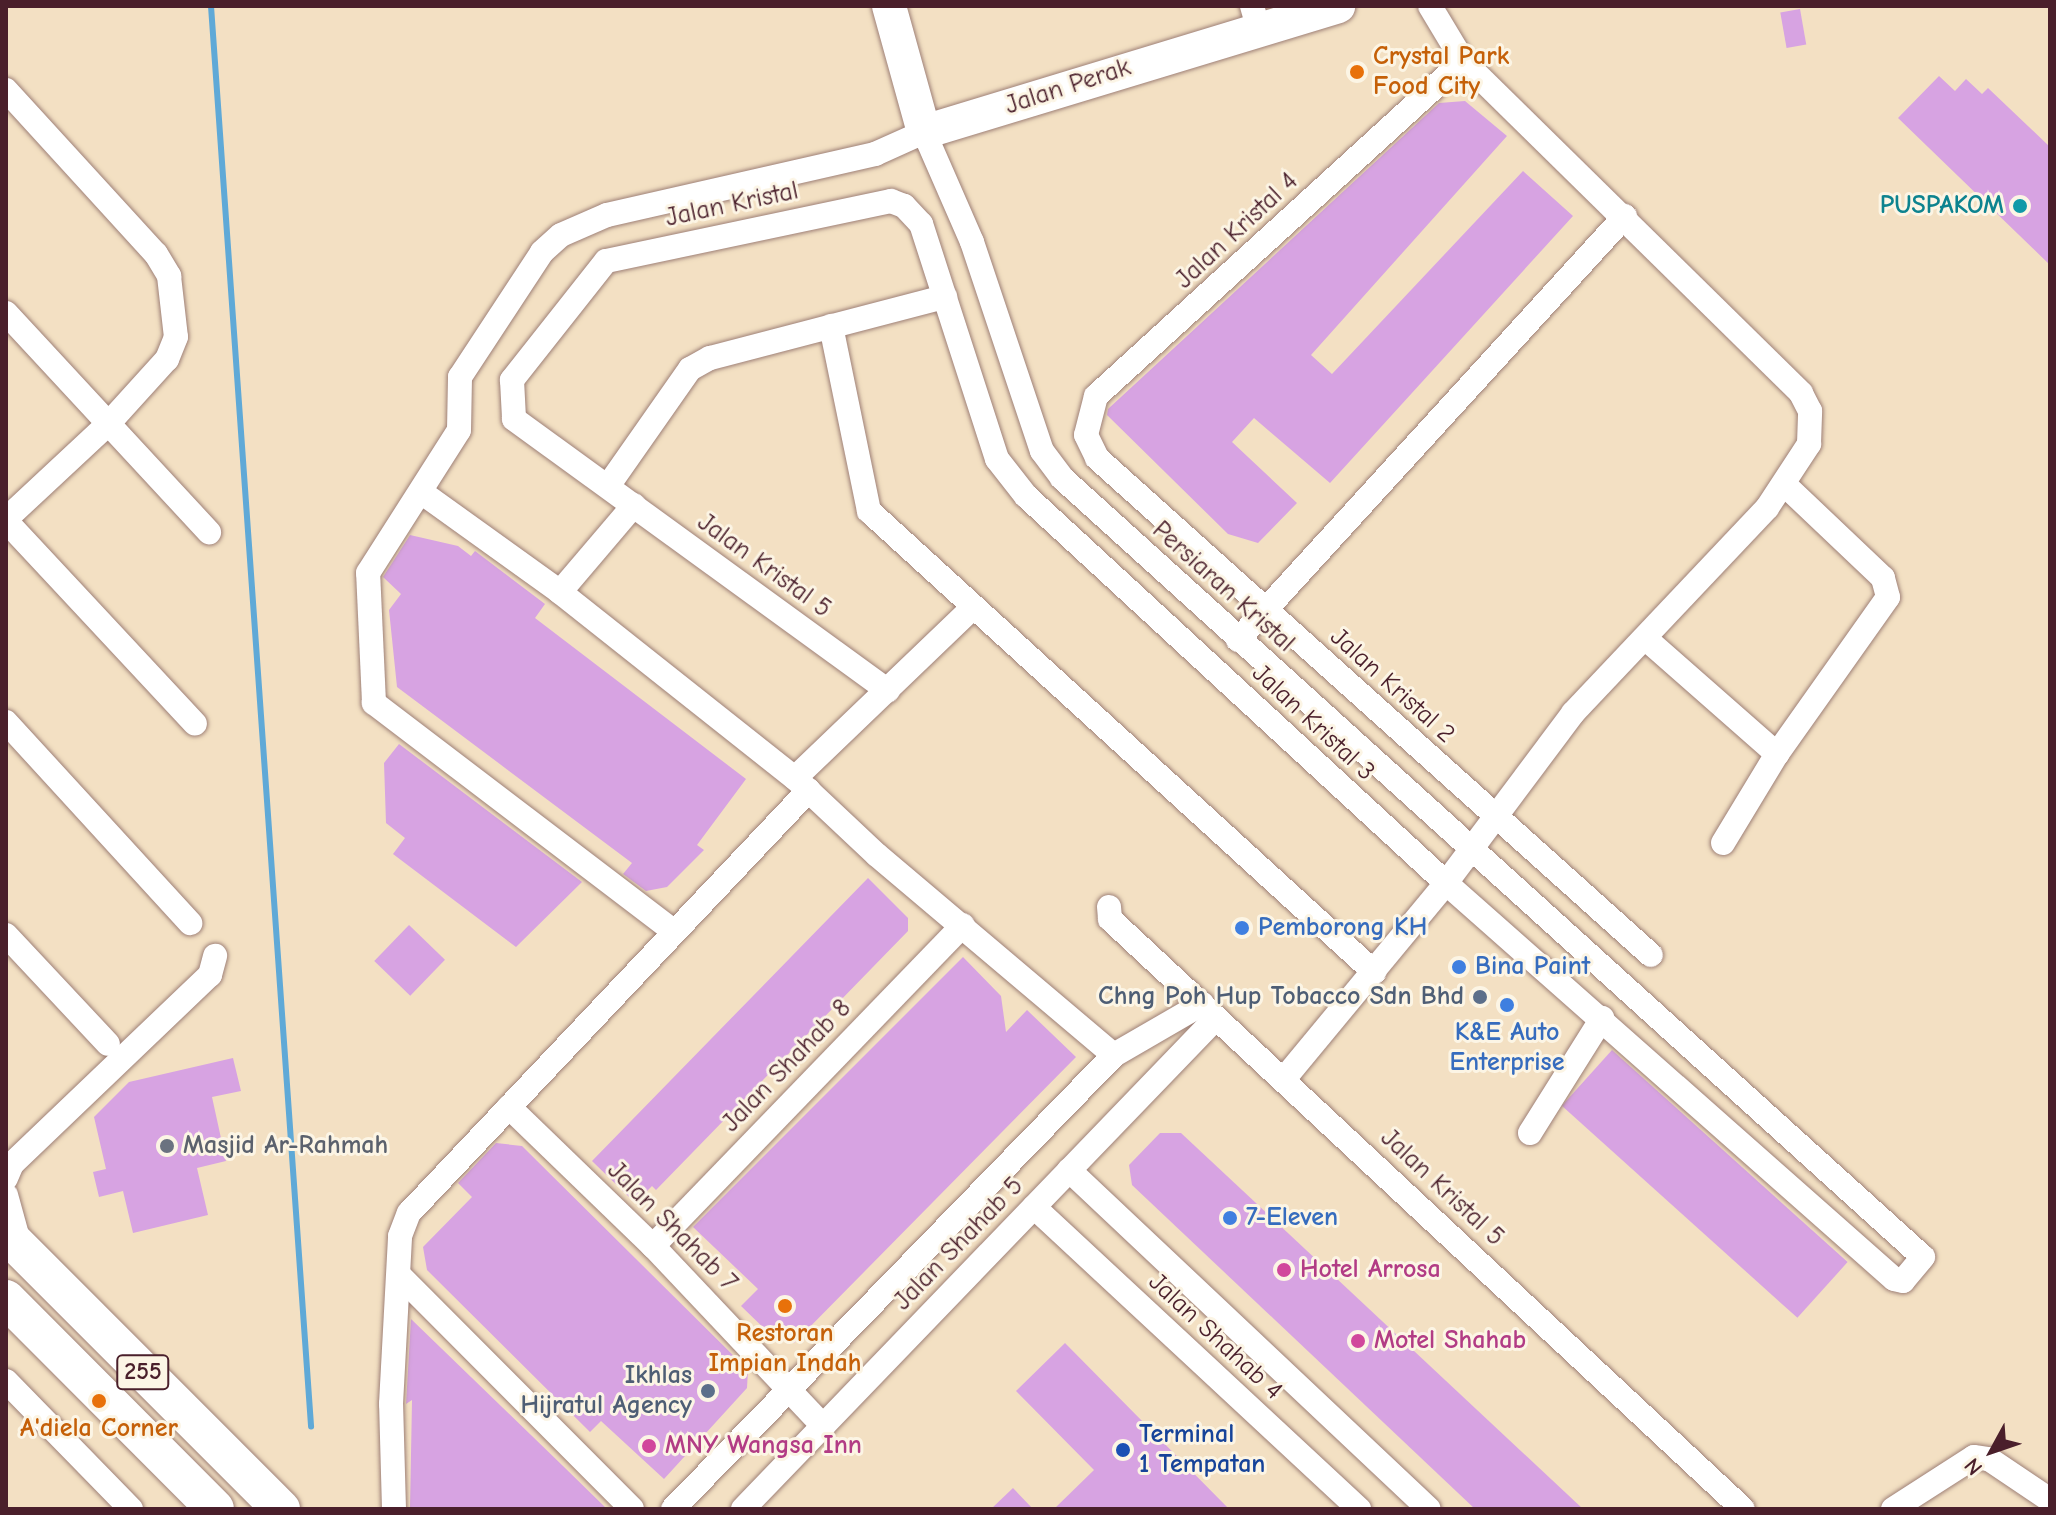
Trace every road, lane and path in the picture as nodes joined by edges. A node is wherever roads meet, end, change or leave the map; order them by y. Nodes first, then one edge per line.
1 (889, 6) edge
2 (1338, 6) edge
3 (1430, 6) edge
4 (1255, 16) edge
5 (1463, 61) junction
6 (6, 90) edge
7 (924, 132) junction
8 (607, 215) junction
9 (1625, 216) junction
10 (606, 261) junction
11 (945, 297) junction
12 (6, 313) edge
13 (831, 326) junction
14 (108, 424) junction
15 (1042, 451) junction
16 (1097, 458) joint
17 (1001, 466) junction
18 (608, 486) junction
19 (1786, 486) junction
20 (421, 492) junction
21 (634, 505) junction
22 (6, 520) edge
23 (209, 532) dead end
24 (560, 592) junction
25 (971, 609) junction
26 (1264, 610) junction
27 (1645, 638) junction
28 (1238, 640) junction
29 (888, 691) junction
30 (6, 722) edge
31 (195, 724) dead end
32 (1777, 754) junction
33 (802, 784) junction
34 (1496, 816) junction
35 (1723, 843) dead end
36 (1471, 847) junction
37 (1446, 883) junction
38 (1109, 907) dead end
39 (190, 923) dead end
40 (963, 925) junction
41 (672, 930) junction
42 (6, 935) edge
43 (1651, 955) dead end
44 (215, 956) dead end
45 (1374, 972) junction
46 (1209, 1011) junction
47 (1602, 1018) junction
48 (108, 1044) dead end
49 (1114, 1055) junction
50 (1284, 1079) junction
51 (509, 1107) junction
52 (1530, 1133) dead end
53 (10, 1162) edge
54 (1069, 1170) junction
55 (6, 1195) edge
56 (1034, 1207) junction
57 (14, 1242) edge
58 (653, 1246) junction
59 (399, 1275) junction
60 (6, 1299) edge
61 (6, 1381) edge
62 (789, 1392) junction
63 (823, 1426) junction
64 (2050, 1500) edge
65 (131, 1509) edge
66 (215, 1509) edge
67 (281, 1509) edge
68 (394, 1509) edge
69 (632, 1509) edge
70 (673, 1509) edge
71 (743, 1509) edge
72 (1359, 1509) edge
73 (1429, 1509) edge
74 (1743, 1509) edge
75 (1893, 1509) edge

1 - 7 street
2 - 4 street, Jalan Perak
3 - 5 street
4 - 7 street, Jalan Perak
5 - 9 street
5 - 16 street, Jalan Kristal 4
6 - 14 street
7 - 8 street, Jalan Kristal
7 - 15 street, Persiaran Kristal
8 - 10 street
8 - 20 street, Jalan Kristal
9 - 19 street
9 - 26 street
10 - 11 street, Jalan Kristal
10 - 18 street
11 - 13 street
11 - 17 street, Jalan Kristal
12 - 14 street
13 - 18 street
13 - 25 street
14 - 22 street
14 - 23 street
15 - 17 street
15 - 28 street, Persiaran Kristal
16 - 26 street, Jalan Kristal 2
17 - 37 street, Jalan Kristal 3
18 - 21 street, Jalan Kristal 5
19 - 27 street
19 - 32 street
20 - 24 street
20 - 41 street
21 - 24 street
21 - 29 street, Jalan Kristal 5
22 - 31 street
24 - 33 street
25 - 29 street
25 - 45 street
26 - 28 street
26 - 34 street, Jalan Kristal 2
27 - 32 street
27 - 34 street
28 - 36 street, Persiaran Kristal
29 - 33 street
30 - 39 street
32 - 35 street
33 - 40 street
33 - 41 street
34 - 36 street
34 - 43 street, Jalan Kristal 2
36 - 37 street
36 - 47 street, Persiaran Kristal
37 - 45 street
37 - 47 street, Jalan Kristal 3
38 - 46 street, Jalan Kristal 5
40 - 49 street
40 - 58 street, Jalan Shahab 8
41 - 51 street
42 - 48 street
44 - 53 street
45 - 50 street
46 - 49 street
46 - 50 street, Jalan Kristal 5
46 - 54 street, Jalan Shahab 5
47 - 52 street
49 - 62 street
50 - 74 street, Jalan Kristal 5
51 - 58 street, Jalan Shahab 7
51 - 59 street
54 - 56 street, Jalan Shahab 5
54 - 73 street
55 - 57 street
56 - 63 street, Jalan Shahab 5
56 - 72 street, Jalan Shahab 4
57 - 67 main road, 255
58 - 62 street, Jalan Shahab 7
59 - 68 street
59 - 69 street
60 - 66 main road, 255
61 - 65 street
62 - 63 street, Jalan Shahab 7
62 - 70 street
63 - 71 street, Jalan Shahab 5
64 - 75 street

